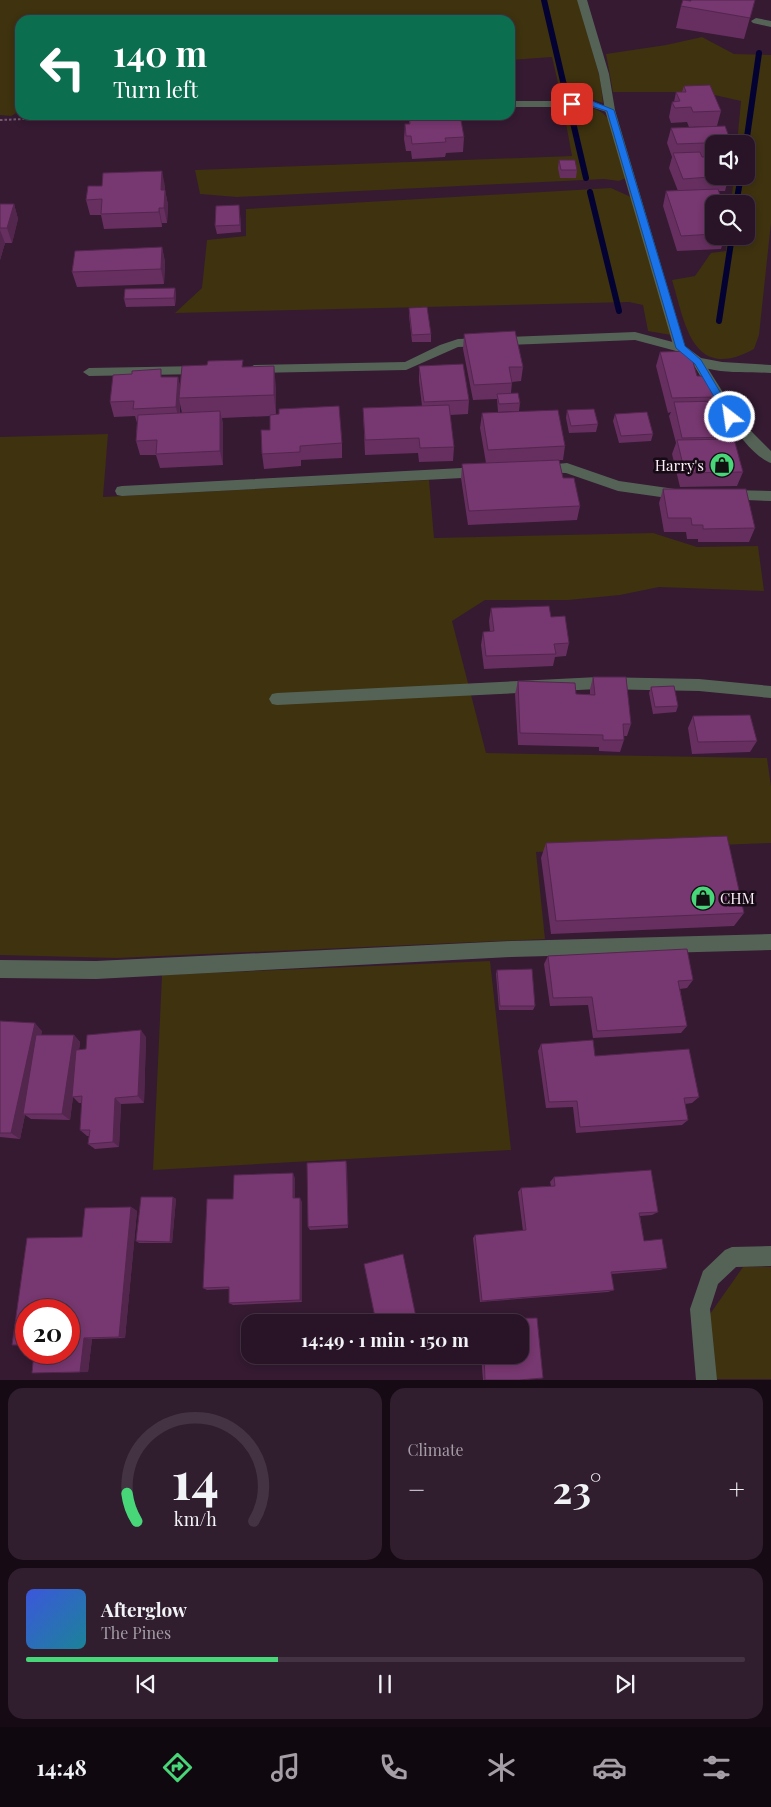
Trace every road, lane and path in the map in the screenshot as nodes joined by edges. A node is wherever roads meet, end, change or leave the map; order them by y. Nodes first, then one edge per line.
1 (582, 0) edge
2 (756, 22) edge
3 (771, 24) edge
4 (515, 104) edge
5 (610, 110) junction
6 (15, 119) edge
7 (0, 120) edge
8 (680, 348) junction
9 (698, 362) junction
10 (238, 369) edge
11 (771, 369) edge
12 (218, 370) edge
13 (89, 372) dead end
14 (771, 458) edge
15 (527, 470) edge
16 (498, 471) edge
17 (122, 491) dead end
18 (699, 495) edge
19 (717, 495) edge
20 (771, 496) edge
21 (771, 692) edge
22 (277, 699) dead end
23 (771, 942) edge
24 (0, 970) edge
25 (771, 1256) edge
26 (707, 1380) edge

1 - 5 street
2 - 3 street
4 - 5 street
5 - 8 street
6 - 7 path
8 - 9 street
8 - 10 street
9 - 11 street
9 - 14 street
12 - 13 street
15 - 18 street
16 - 17 street
19 - 20 street
21 - 22 street
23 - 24 street
25 - 26 street

